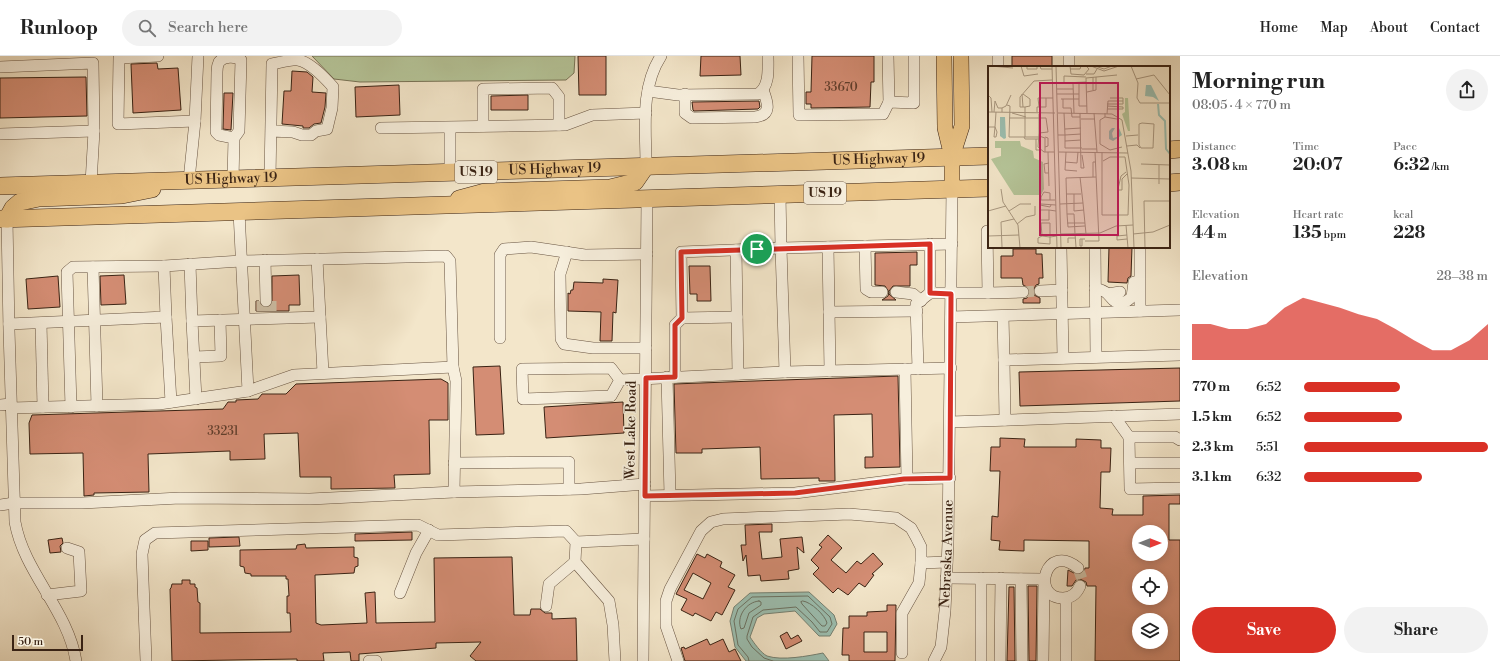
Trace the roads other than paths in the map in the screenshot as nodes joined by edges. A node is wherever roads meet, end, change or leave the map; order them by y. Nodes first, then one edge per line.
1 (158, 56) edge
2 (198, 56) edge
3 (661, 56) edge
4 (768, 56) edge
5 (798, 56) edge
6 (888, 56) edge
7 (914, 56) edge
8 (944, 56) edge
9 (961, 56) edge
10 (1068, 56) edge
11 (1069, 66) edge
12 (0, 67) edge
13 (648, 90) junction
14 (763, 90) junction
15 (685, 94) junction
16 (888, 103) junction
17 (646, 112) junction
18 (195, 121) junction
19 (559, 125) junction
20 (483, 126) junction
21 (381, 128) dead end
22 (450, 128) junction
23 (94, 131) junction
24 (271, 131) junction
25 (0, 134) edge
26 (234, 138) junction
27 (988, 156) edge
28 (952, 158) junction
29 (646, 166) junction
30 (450, 173) junction
31 (270, 178) junction
32 (233, 179) junction
33 (189, 180) junction
34 (1180, 182) edge
35 (91, 183) junction
36 (1170, 183) edge
37 (0, 186) edge
38 (985, 188) edge
39 (952, 189) junction
40 (780, 194) junction
41 (647, 199) junction
42 (434, 206) junction
43 (239, 212) junction
44 (4, 219) edge
45 (988, 231) edge
46 (930, 244) junction
47 (952, 244) junction
48 (865, 246) junction
49 (828, 247) junction
50 (781, 248) junction
51 (1061, 248) edge
52 (1095, 248) edge
53 (1135, 248) edge
54 (1140, 248) edge
55 (736, 250) junction
56 (567, 252) junction
57 (647, 254) junction
58 (317, 259) junction
59 (265, 260) junction
60 (241, 261) junction
61 (190, 264) junction
62 (164, 266) junction
63 (93, 267) junction
64 (1095, 288) junction
65 (1062, 290) junction
66 (1040, 291) tunnel mouth
67 (882, 292) dead end
68 (896, 292) dead end
69 (1023, 292) tunnel mouth
70 (930, 293) junction
71 (988, 293) junction
72 (951, 294) junction
73 (919, 306) junction
74 (267, 310) junction
75 (1180, 310) edge
76 (1140, 311) junction
77 (829, 312) junction
78 (1095, 313) junction
79 (1062, 314) junction
80 (1003, 316) junction
81 (166, 317) junction
82 (320, 317) junction
83 (737, 317) junction
84 (682, 318) junction
85 (951, 318) junction
86 (244, 319) junction
87 (94, 320) junction
88 (220, 320) junction
89 (192, 321) junction
90 (69, 322) junction
91 (41, 323) junction
92 (6, 328) edge
93 (500, 338) dead end
94 (646, 348) junction
95 (1180, 355) edge
96 (194, 357) junction
97 (1096, 357) junction
98 (1063, 358) junction
99 (1004, 360) junction
100 (453, 367) junction
101 (951, 368) junction
102 (905, 369) junction
103 (918, 369) junction
104 (830, 371) junction
105 (785, 372) junction
106 (323, 373) junction
107 (738, 374) junction
108 (671, 377) junction
109 (646, 378) junction
110 (620, 380) junction
111 (248, 391) junction
112 (196, 399) junction
113 (171, 402) junction
114 (7, 406) edge
115 (97, 406) junction
116 (44, 407) junction
117 (71, 407) junction
118 (1180, 414) edge
119 (1114, 416) junction
120 (1005, 420) junction
121 (950, 422) junction
122 (1129, 437) junction
123 (1180, 440) edge
124 (454, 463) junction
125 (1130, 463) junction
126 (1180, 463) edge
127 (950, 478) junction
128 (907, 479) junction
129 (645, 484) junction
130 (1180, 488) edge
131 (569, 489) junction
132 (454, 492) junction
133 (670, 495) junction
134 (645, 496) junction
135 (14, 503) junction
136 (0, 505) edge
137 (429, 530) junction
138 (644, 539) junction
139 (576, 542) junction
140 (67, 548) dead end
141 (575, 562) junction
142 (947, 562) junction
143 (921, 563) junction
144 (1078, 568) dead end
145 (946, 578) junction
146 (981, 578) junction
147 (1002, 578) junction
148 (1021, 579) junction
149 (1044, 579) junction
150 (1080, 586) dead end
151 (400, 592) dead end
152 (47, 595) junction
153 (1066, 598) junction
154 (546, 606) dead end
155 (902, 653) dead end
156 (76, 661) edge
157 (146, 661) edge
158 (368, 661) edge
159 (376, 661) edge
160 (615, 661) edge
161 (643, 661) edge
162 (678, 661) edge
163 (934, 661) edge
164 (981, 661) edge
165 (1000, 661) edge
166 (1022, 661) edge
167 (1043, 661) edge
168 (1066, 661) edge

1 - 18 street
2 - 18 street
3 - 13 street
4 - 14 street
5 - 16 street
6 - 16 street
7 - 16 street
8 - 28 main road, Nebraska Avenue
9 - 28 main road, Nebraska Avenue
10 - 11 street
12 - 23 street
13 - 15 street
13 - 17 street
14 - 15 street
14 - 15 street
17 - 19 street
17 - 29 street
18 - 33 street
19 - 20 street
19 - 20 street
20 - 22 street
21 - 22 street
22 - 30 street
23 - 25 street
23 - 35 street
24 - 24 street
24 - 31 street
26 - 26 street
26 - 32 street
27 - 28 highway, US Highway 19 / US 19
28 - 29 highway, US Highway 19 / US 19
28 - 39 main road, Nebraska Avenue
29 - 30 highway, US Highway 19 / US 19
29 - 42 highway
30 - 31 highway, US Highway 19 / US 19
31 - 32 highway, US Highway 19 / US 19
32 - 33 highway, US Highway 19 / US 19
33 - 35 highway, US Highway 19 / US 19
33 - 44 highway
34 - 36 highway
35 - 37 highway, US Highway 19 / US 19
38 - 39 highway, US 19
39 - 40 highway, US 19
39 - 47 street, Nebraska Avenue
40 - 41 highway, US 19
40 - 50 street
41 - 42 highway, US 19
41 - 57 street, West Lake Road
42 - 43 highway, US 19
43 - 44 highway, US 19
43 - 60 street
44 - 92 street
45 - 71 street
46 - 47 street
46 - 48 street
46 - 70 street
47 - 72 street, Nebraska Avenue
48 - 49 street
48 - 67 street
49 - 50 street
49 - 77 street
50 - 55 street
50 - 105 street
51 - 65 street
52 - 64 street
53 - 64 street
54 - 76 street
55 - 83 street
55 - 84 street
56 - 57 street
56 - 93 street
56 - 94 street
57 - 94 street, West Lake Road
58 - 59 street
58 - 82 street
58 - 100 street
59 - 60 street
59 - 74 street
60 - 61 street
60 - 86 street
61 - 62 street
61 - 89 street
62 - 63 street
62 - 81 street
63 - 87 street
63 - 90 street
64 - 78 street
65 - 66 street
65 - 79 street
68 - 73 street
69 - 71 street
70 - 72 street
70 - 73 street
71 - 72 street
72 - 85 street, Nebraska Avenue
73 - 77 street
73 - 103 street
74 - 82 street
74 - 86 street
75 - 76 street
76 - 78 street
77 - 104 street
78 - 79 street
78 - 97 street
79 - 80 street
79 - 98 street
80 - 85 street
80 - 99 street
81 - 87 street
81 - 113 street
82 - 106 street
83 - 84 street
83 - 107 street
84 - 108 street
85 - 101 street, Nebraska Avenue
86 - 88 street
86 - 111 street
87 - 90 street
87 - 115 street
88 - 89 street
88 - 96 street
89 - 96 street
90 - 91 street
90 - 117 street
91 - 92 street
91 - 116 street
92 - 114 street
94 - 109 street, West Lake Road
95 - 97 street
96 - 112 street
97 - 98 street
98 - 99 street
99 - 120 street
100 - 106 street
100 - 124 street
101 - 103 street
101 - 121 street, Nebraska Avenue
102 - 103 street
102 - 104 street
102 - 128 street
104 - 105 street
105 - 107 street
106 - 111 street
107 - 108 street
108 - 109 street
108 - 133 street
109 - 110 street
109 - 129 street, West Lake Road
110 - 110 street
111 - 112 street
112 - 113 street
113 - 115 street
114 - 116 street
114 - 135 street
115 - 117 street
116 - 117 street
118 - 119 street
119 - 120 street
119 - 122 street
120 - 121 street
121 - 127 street, Nebraska Avenue
122 - 123 street
122 - 125 street
124 - 131 street
124 - 132 street
125 - 126 street
125 - 130 street
127 - 128 street
127 - 142 street, Nebraska Avenue
128 - 133 street
129 - 131 street
129 - 134 street, West Lake Road
131 - 132 street
132 - 135 street
133 - 134 street
134 - 138 street, West Lake Road
135 - 136 street
135 - 152 street
137 - 139 street
137 - 151 street
137 - 157 street
138 - 139 street
138 - 161 street, West Lake Road
139 - 141 street
140 - 152 street
141 - 154 street
141 - 160 street
142 - 143 street
142 - 145 street, Nebraska Avenue
143 - 155 street
143 - 162 street
144 - 149 street
145 - 146 street
145 - 163 street, Nebraska Avenue
146 - 147 street
146 - 164 street
147 - 148 street
147 - 165 street
148 - 149 street
148 - 166 street
149 - 153 street
149 - 167 street
150 - 153 street
152 - 156 street
153 - 168 street
158 - 159 street

